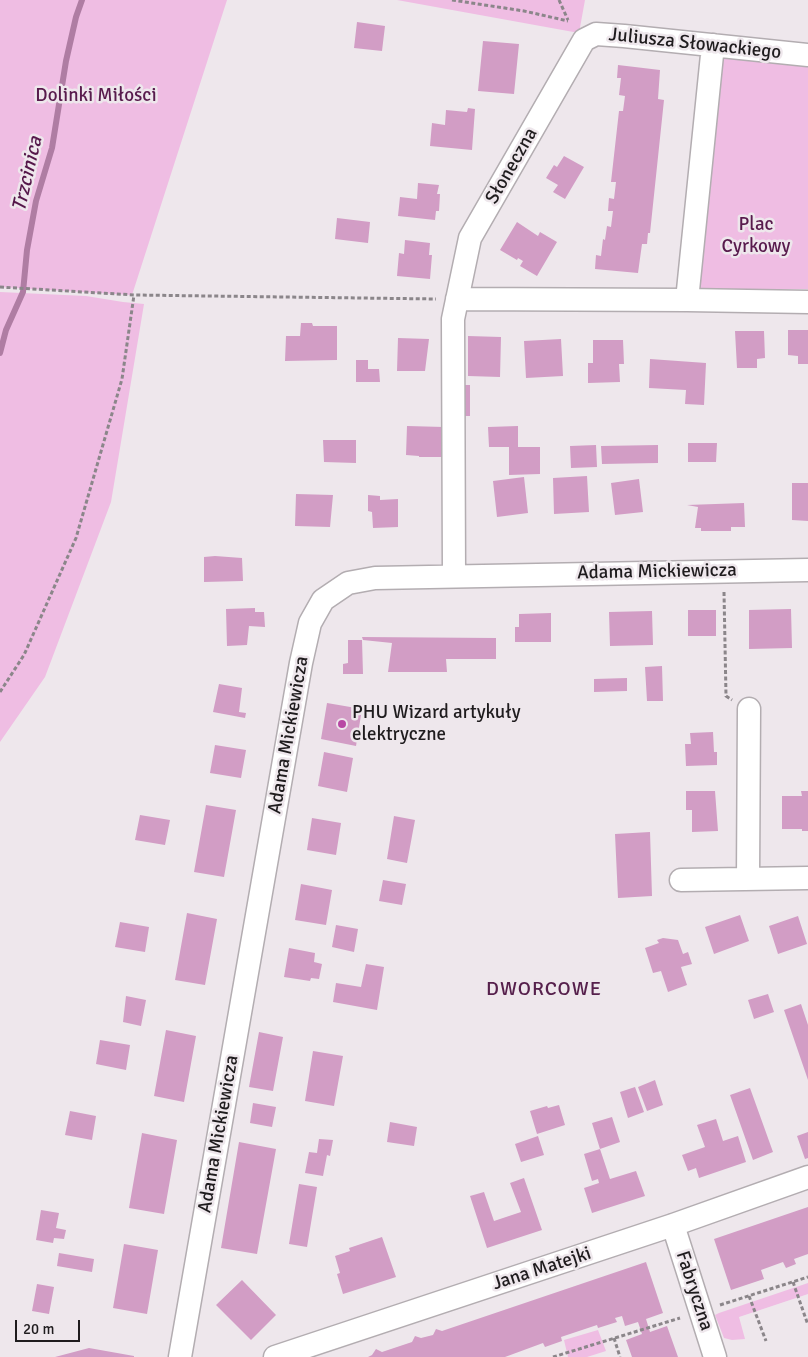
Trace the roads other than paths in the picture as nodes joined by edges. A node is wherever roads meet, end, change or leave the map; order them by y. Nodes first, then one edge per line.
1 (584, 40) joint
2 (713, 45) junction
3 (808, 55) edge
4 (457, 299) junction
5 (687, 300) junction
6 (808, 302) edge
7 (808, 570) edge
8 (454, 575) junction
9 (749, 709) road end
10 (808, 878) edge
11 (748, 879) junction
12 (681, 880) dead end
13 (808, 1177) edge
14 (673, 1225) junction
15 (180, 1357) edge
16 (275, 1357) edge
17 (715, 1357) edge

1 - 2 street, Juliusza Słowackiego
1 - 4 street, Słoneczna
2 - 3 street, Juliusza Słowackiego
2 - 5 street
4 - 5 street
4 - 8 street, Słoneczna
5 - 6 street
7 - 8 street, Adama Mickiewicza
8 - 15 street, Adama Mickiewicza
9 - 11 street
10 - 11 street
11 - 12 street
13 - 14 street, Jana Matejki
14 - 16 street, Jana Matejki
14 - 17 street, Fabryczna

